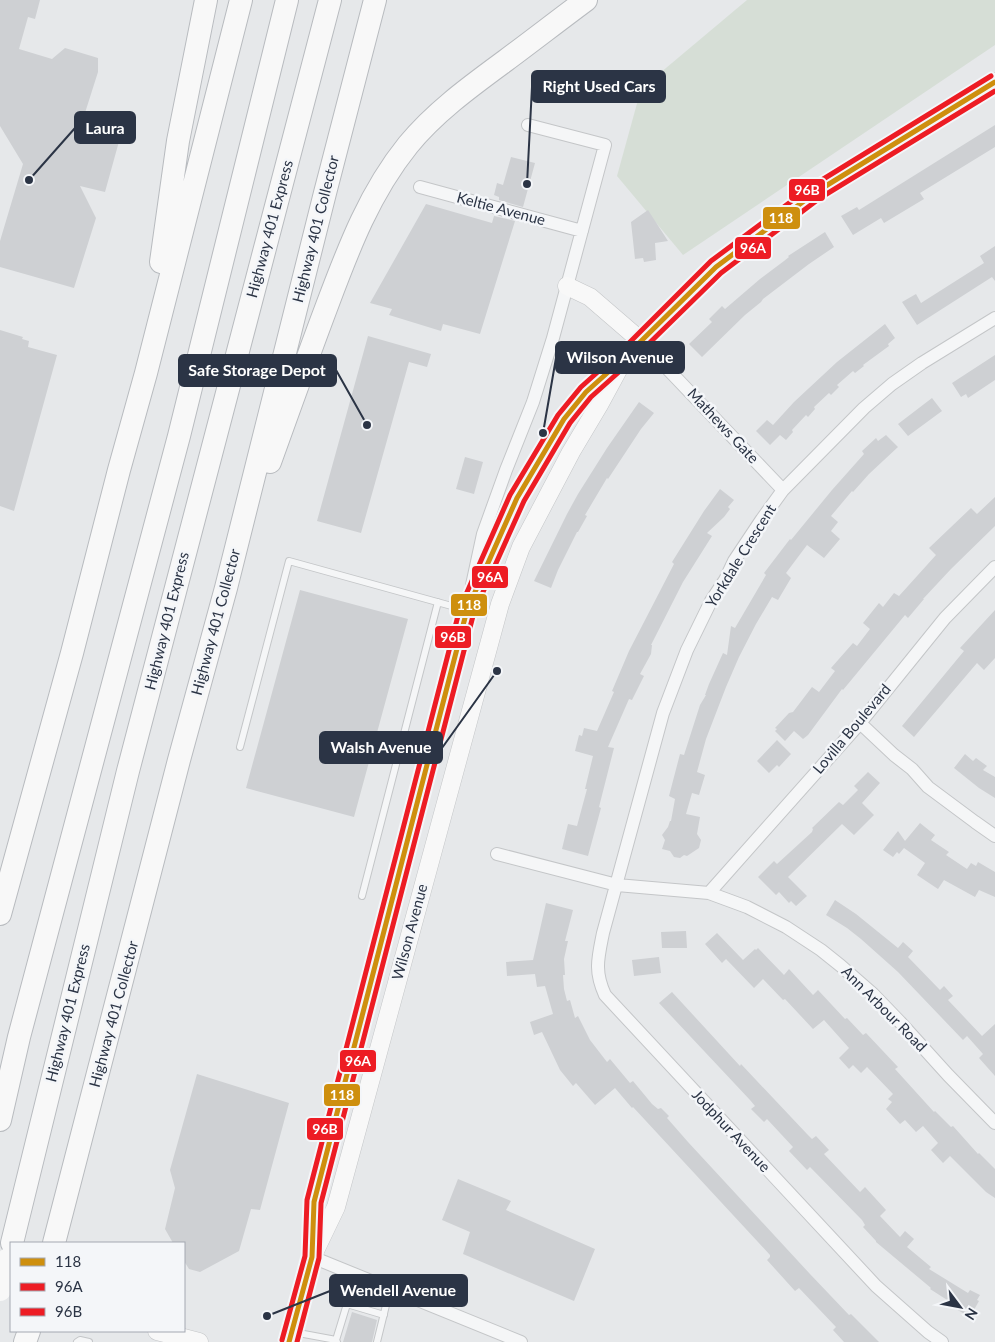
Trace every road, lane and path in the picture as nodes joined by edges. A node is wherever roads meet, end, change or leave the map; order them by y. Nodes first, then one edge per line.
1 (206, 0) edge
2 (240, 0) edge
3 (287, 0) edge
4 (330, 0) edge
5 (375, 0) edge
6 (586, 0) edge
7 (995, 82) edge
8 (528, 125) dead end
9 (420, 187) dead end
10 (582, 231) junction
11 (567, 286) junction
12 (995, 318) edge
13 (641, 341) junction
14 (624, 358) junction
15 (146, 373) junction
16 (783, 490) junction
17 (995, 567) edge
18 (226, 588) junction
19 (438, 602) junction
20 (467, 610) junction
21 (860, 723) junction
22 (240, 747) dead end
23 (995, 836) edge
24 (496, 854) dead end
25 (617, 885) junction
26 (709, 892) junction
27 (362, 896) dead end
28 (0, 914) edge
29 (19, 1037) junction
30 (0, 1092) edge
31 (0, 1120) edge
32 (995, 1124) edge
33 (13, 1242) edge
34 (54, 1242) edge
35 (10, 1254) edge
36 (312, 1257) junction
37 (0, 1289) edge
38 (390, 1289) junction
39 (384, 1315) junction
40 (161, 1332) edge
41 (290, 1337) edge
42 (377, 1337) edge
43 (337, 1341) edge
44 (77, 1342) edge
45 (89, 1342) edge
46 (199, 1342) edge
47 (521, 1342) edge
48 (942, 1342) edge

1 - 15 highway
2 - 15 highway
3 - 29 highway
4 - 33 highway, Highway 401 Express
5 - 18 highway, Highway 401 Collector
6 - 18 highway
7 - 13 main road
8 - 10 street, Wilson Avenue
9 - 10 street, Keltie Avenue
10 - 11 street, Wilson Avenue
11 - 13 main road
11 - 20 street, Wilson Avenue
12 - 16 street, Yorkdale Crescent
13 - 14 main road
13 - 16 street, Mathews Gate
14 - 20 main road
14 - 36 main road, Wilson Avenue
15 - 28 highway
16 - 25 street, Yorkdale Crescent
17 - 21 street, Lovilla Boulevard
18 - 34 highway, Highway 401 Collector
19 - 20 lane
19 - 22 lane
19 - 27 lane
20 - 36 main road, Wilson Avenue
21 - 23 street
21 - 26 street, Lovilla Boulevard
24 - 25 street, Ann Arbour Road
25 - 26 street, Ann Arbour Road
25 - 48 street, Jodphur Avenue
26 - 32 street, Ann Arbour Road
29 - 30 highway
29 - 31 highway
35 - 37 highway, Highway 401 Express, bridge
36 - 38 street
36 - 41 main road, Wilson Avenue
38 - 39 lane
38 - 47 street
39 - 42 lane
39 - 43 lane
40 - 46 main road
41 - 43 lane
44 - 45 lane

